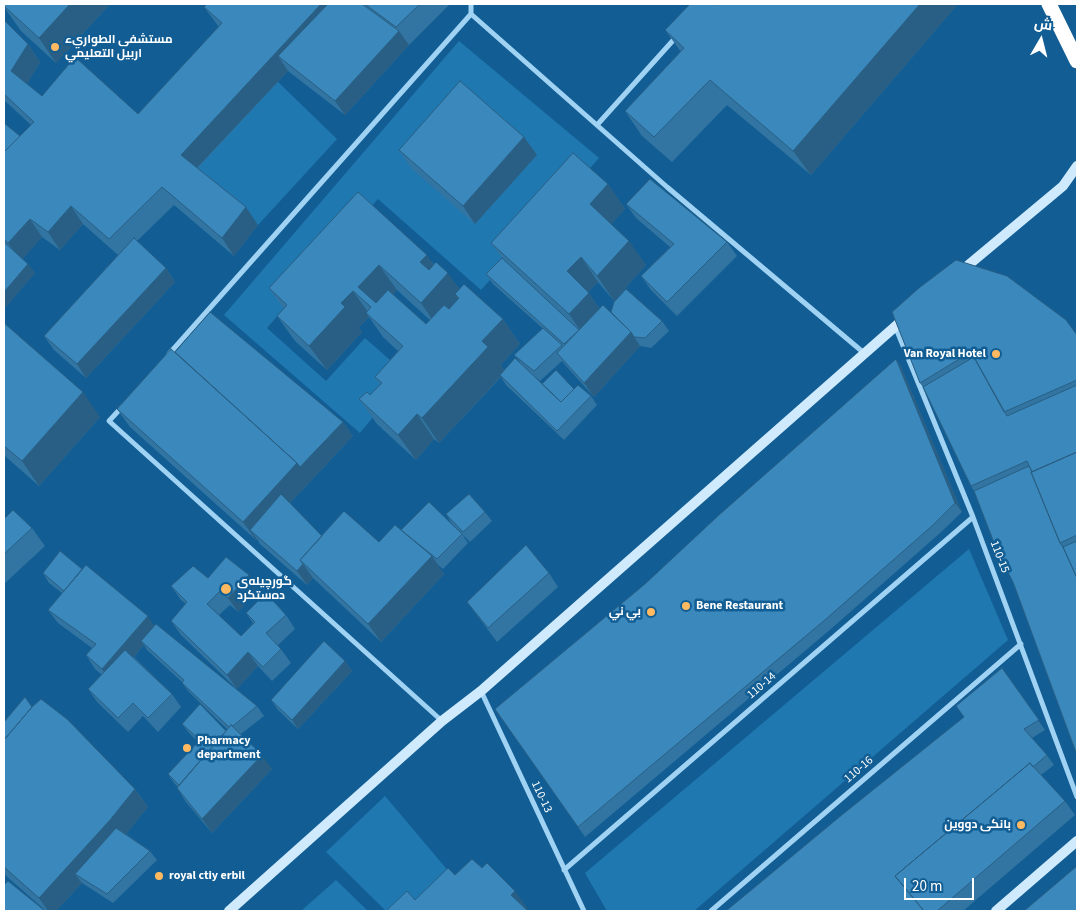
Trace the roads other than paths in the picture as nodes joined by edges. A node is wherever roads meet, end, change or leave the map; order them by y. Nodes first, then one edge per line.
1 (471, 4) edge
2 (1049, 4) edge
3 (471, 14) junction
4 (685, 28) edge
5 (1077, 61) edge
6 (598, 125) junction
7 (1077, 166) edge
8 (1077, 183) edge
9 (1063, 186) junction
10 (948, 282) edge
11 (918, 307) edge
12 (895, 326) junction
13 (864, 352) junction
14 (162, 362) edge
15 (128, 399) edge
16 (974, 517) junction
17 (1021, 644) junction
18 (480, 691) junction
19 (442, 722) junction
20 (1077, 797) edge
21 (1077, 841) edge
22 (564, 870) junction
23 (229, 911) edge
24 (584, 911) edge
25 (711, 911) edge
26 (996, 911) edge

1 - 3 street
2 - 5 highway
3 - 6 street
3 - 14 street
4 - 6 street
6 - 13 street
7 - 9 street
8 - 9 street
9 - 10 street
11 - 12 street
12 - 13 street
12 - 16 street, 110-15
13 - 18 street
15 - 19 street
16 - 17 street, 110-15
16 - 22 street, 110-14
17 - 20 street, 110-15
17 - 25 street, 110-16
18 - 19 street
18 - 22 street, 110-13
19 - 23 street
21 - 26 street
22 - 24 street, 110-13

